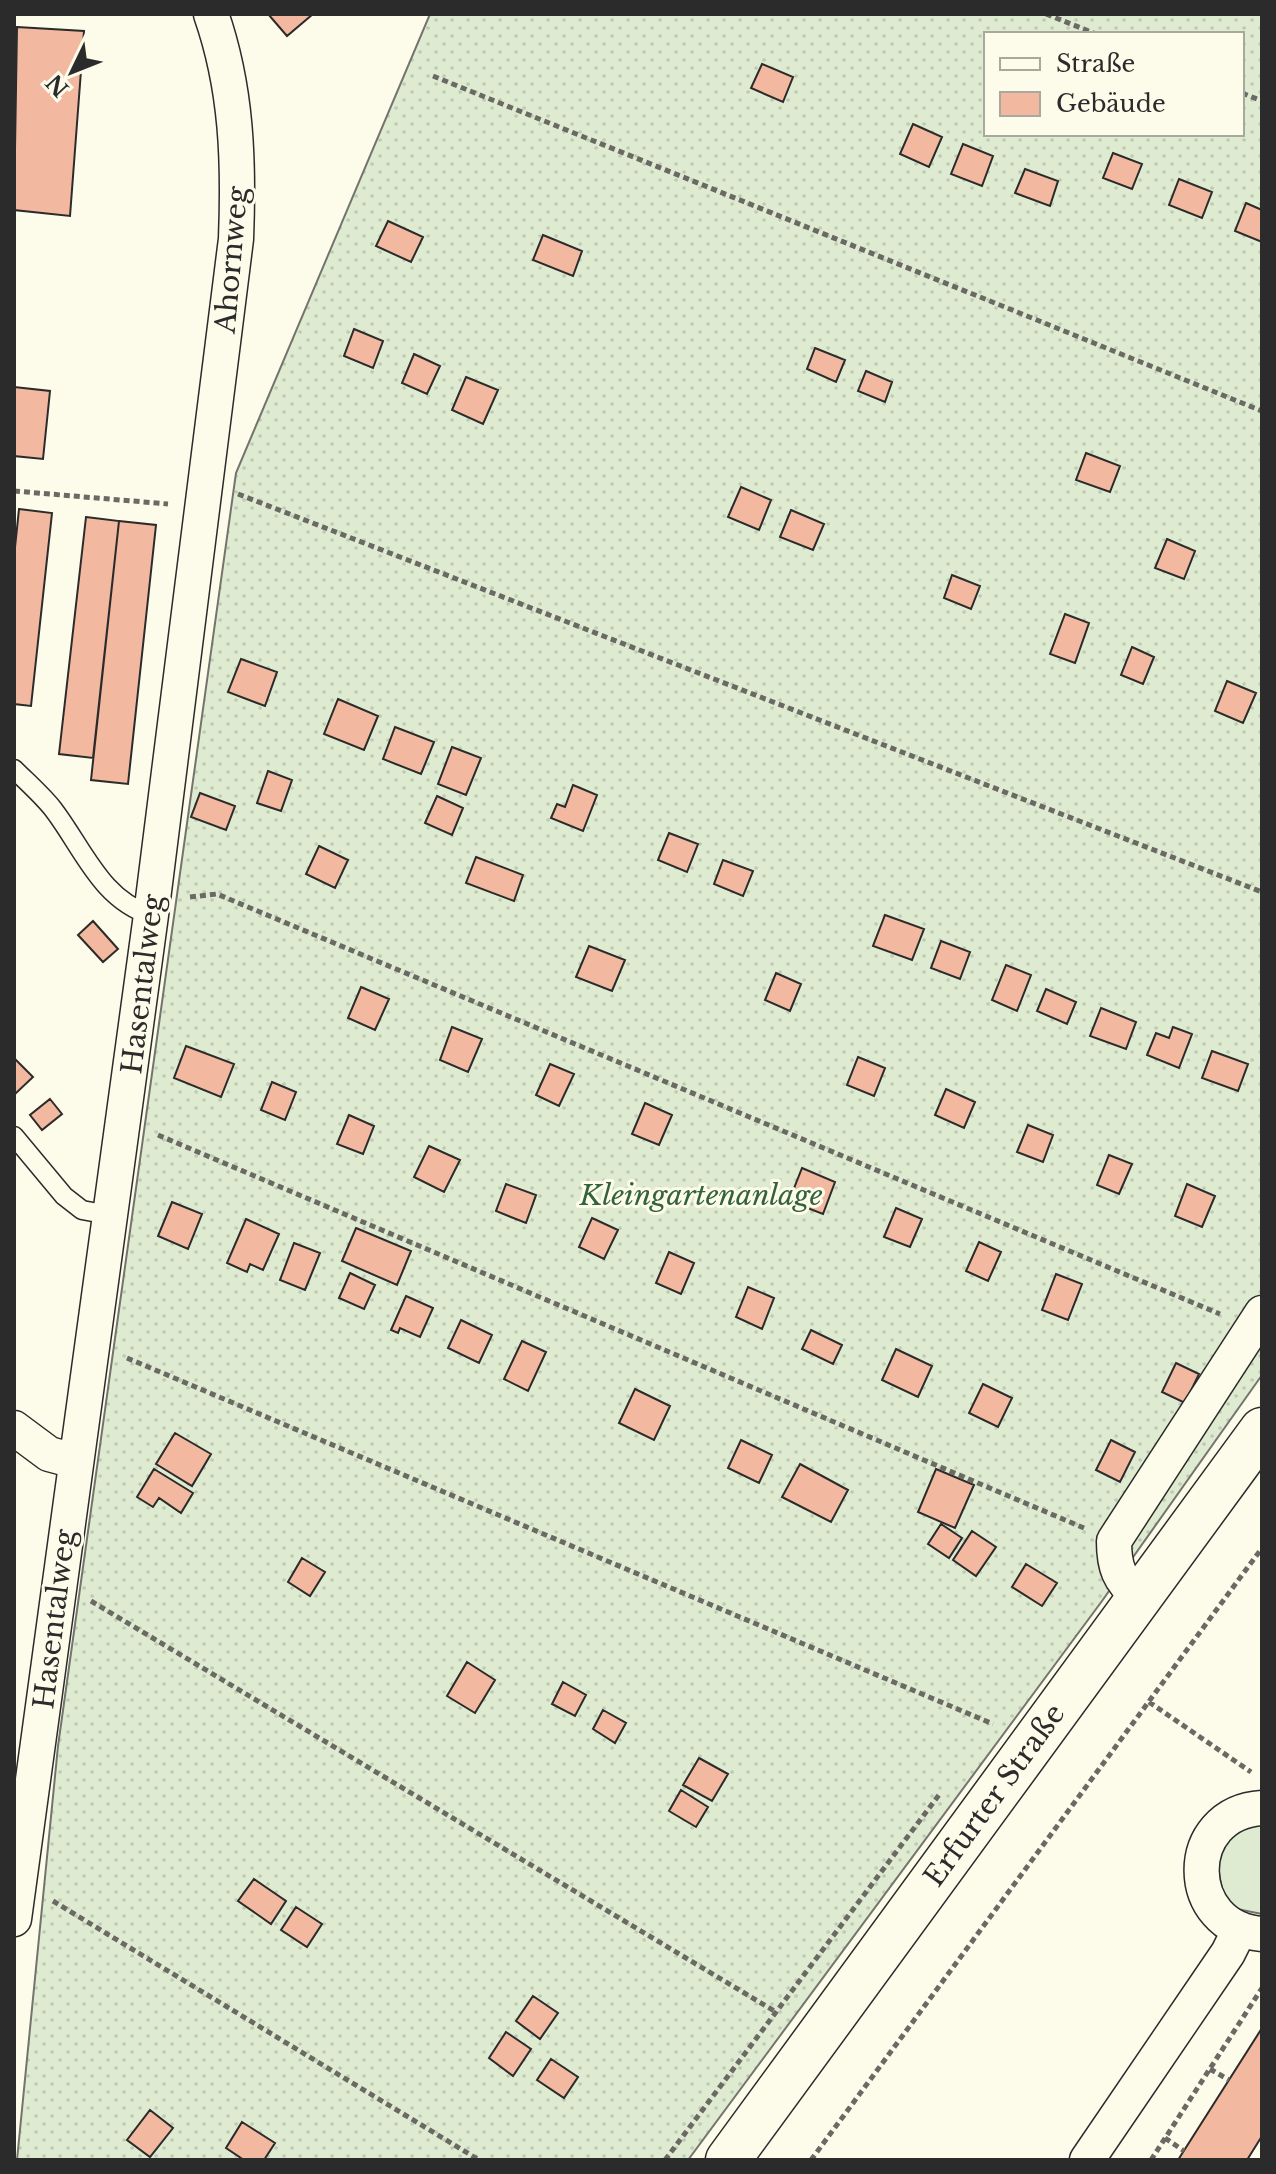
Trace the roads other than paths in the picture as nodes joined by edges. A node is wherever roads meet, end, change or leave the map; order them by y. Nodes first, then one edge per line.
1 (211, 14) edge
2 (202, 496) joint
3 (14, 769) edge
4 (152, 904) junction
5 (14, 1136) edge
6 (109, 1215) junction
7 (1258, 1321) edge
8 (14, 1428) edge
9 (1262, 1430) edge
10 (75, 1461) junction
11 (1139, 1597) junction
12 (1262, 1808) edge
13 (16, 1906) edge
14 (1251, 1932) edge
15 (728, 2160) edge
16 (1087, 2160) edge

1 - 2 street, Ahornweg
2 - 4 street, Hasentalweg
3 - 4 lane
4 - 6 street, Hasentalweg
5 - 6 lane
6 - 10 street, Hasentalweg
7 - 11 street
8 - 10 street
9 - 11 main road, Erfurter Straße
10 - 13 street, Hasentalweg
11 - 15 main road, Erfurter Straße
12 - 14 street
14 - 16 street

